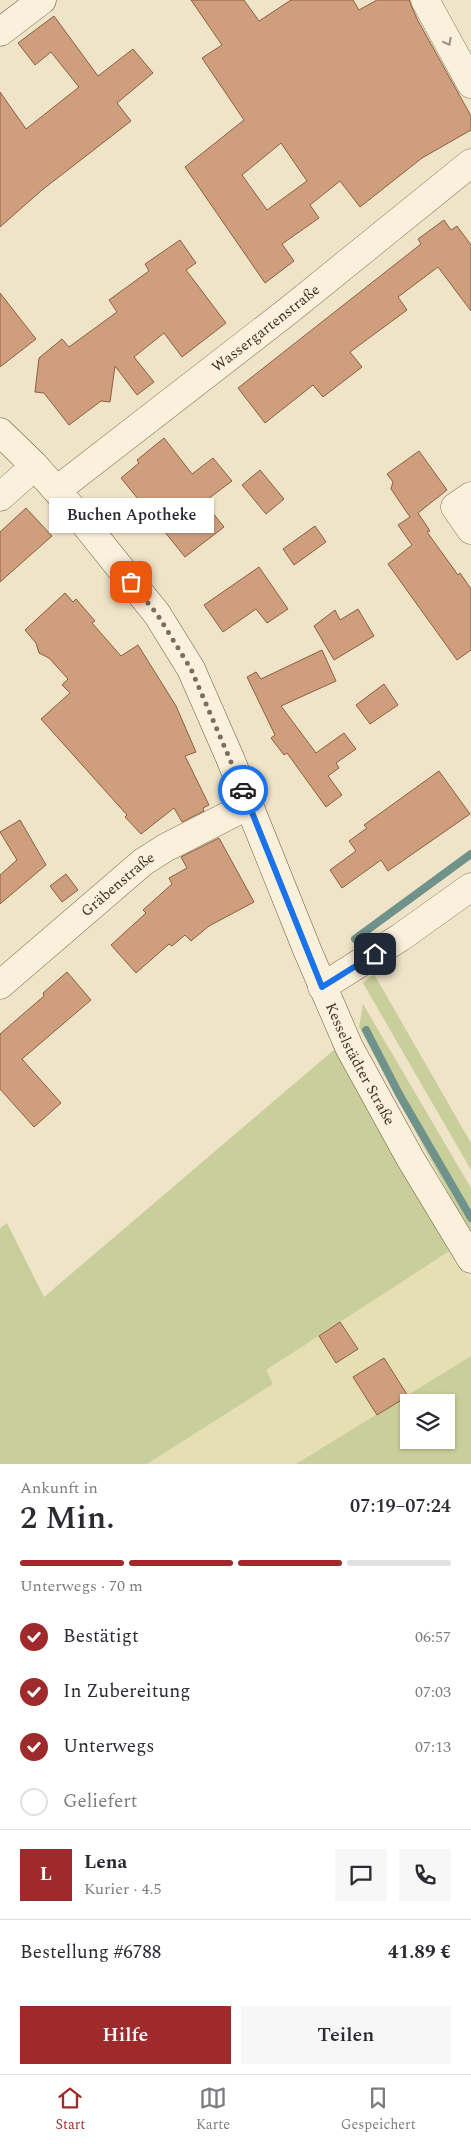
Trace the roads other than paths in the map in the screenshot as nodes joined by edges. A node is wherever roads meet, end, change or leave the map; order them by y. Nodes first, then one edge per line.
1 (42, 0) edge
2 (425, 0) edge
3 (0, 32) edge
4 (471, 84) edge
5 (471, 163) edge
6 (0, 432) edge
7 (35, 466) junction
8 (57, 490) junction
9 (471, 496) edge
10 (0, 497) edge
11 (471, 530) edge
12 (249, 805) junction
13 (471, 887) edge
14 (0, 985) edge
15 (322, 987) junction
16 (471, 1259) edge

1 - 3 street
2 -> 4 street
5 - 8 street, Wassergartenstraße
6 - 7 street, Kesselstädter Straße
7 - 8 street, Kesselstädter Straße
7 - 10 street
8 - 12 street, Kesselstädter Straße
9 - 11 street
12 - 14 street, Gräbenstraße
12 - 15 street, Kesselstädter Straße
13 - 15 street
15 - 16 street, Kesselstädter Straße

